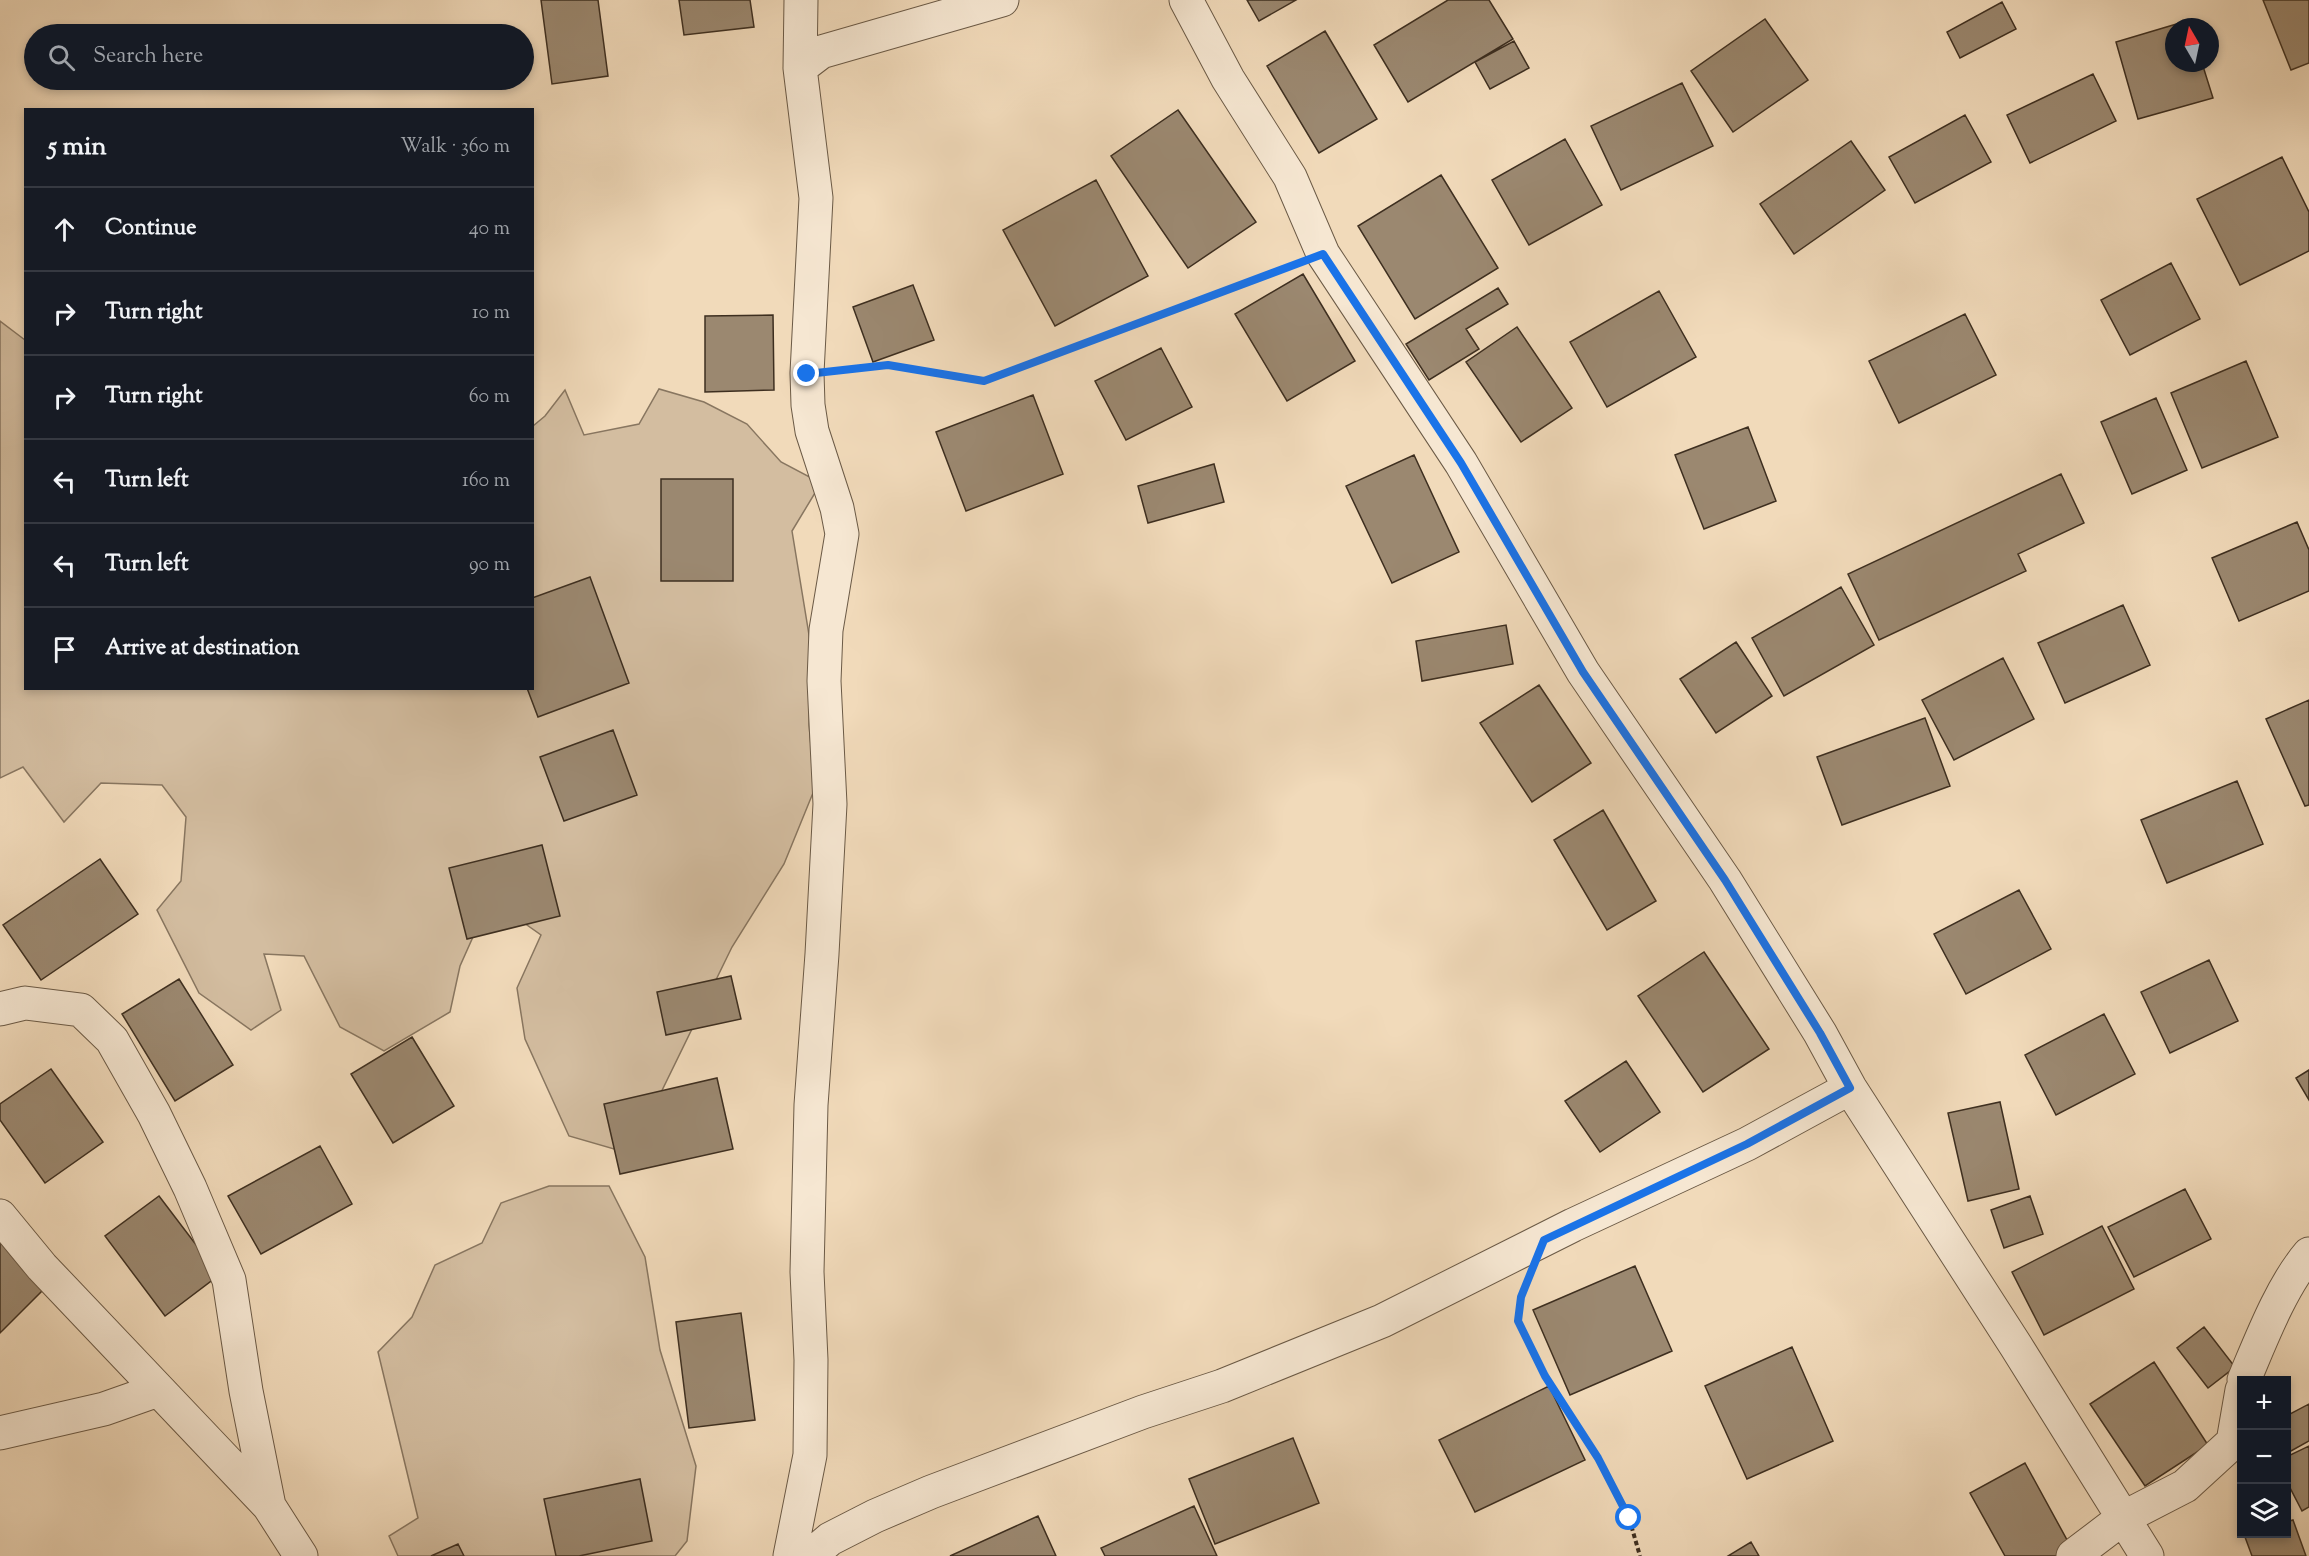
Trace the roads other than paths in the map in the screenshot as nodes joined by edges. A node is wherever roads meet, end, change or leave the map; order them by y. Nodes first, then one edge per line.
1 (801, 0) edge
2 (1002, 0) edge
3 (1186, 0) edge
4 (800, 68) junction
5 (0, 1009) edge
6 (1850, 1088) junction
7 (0, 1216) edge
8 (2309, 1254) edge
9 (2246, 1376) edge
10 (158, 1390) junction
11 (2237, 1416) edge
12 (0, 1433) edge
13 (269, 1506) junction
14 (2123, 1518) junction
15 (301, 1556) edge
16 (790, 1556) edge
17 (810, 1556) edge
18 (2073, 1556) edge
19 (2147, 1556) edge

1 - 4 street
2 - 4 street
3 - 6 street
4 - 16 street
5 - 13 street
6 - 14 street
6 - 17 street
7 - 10 street
8 - 9 street
10 - 12 street
10 - 13 street
11 - 14 street
13 - 15 street
14 - 18 street
14 - 19 street

